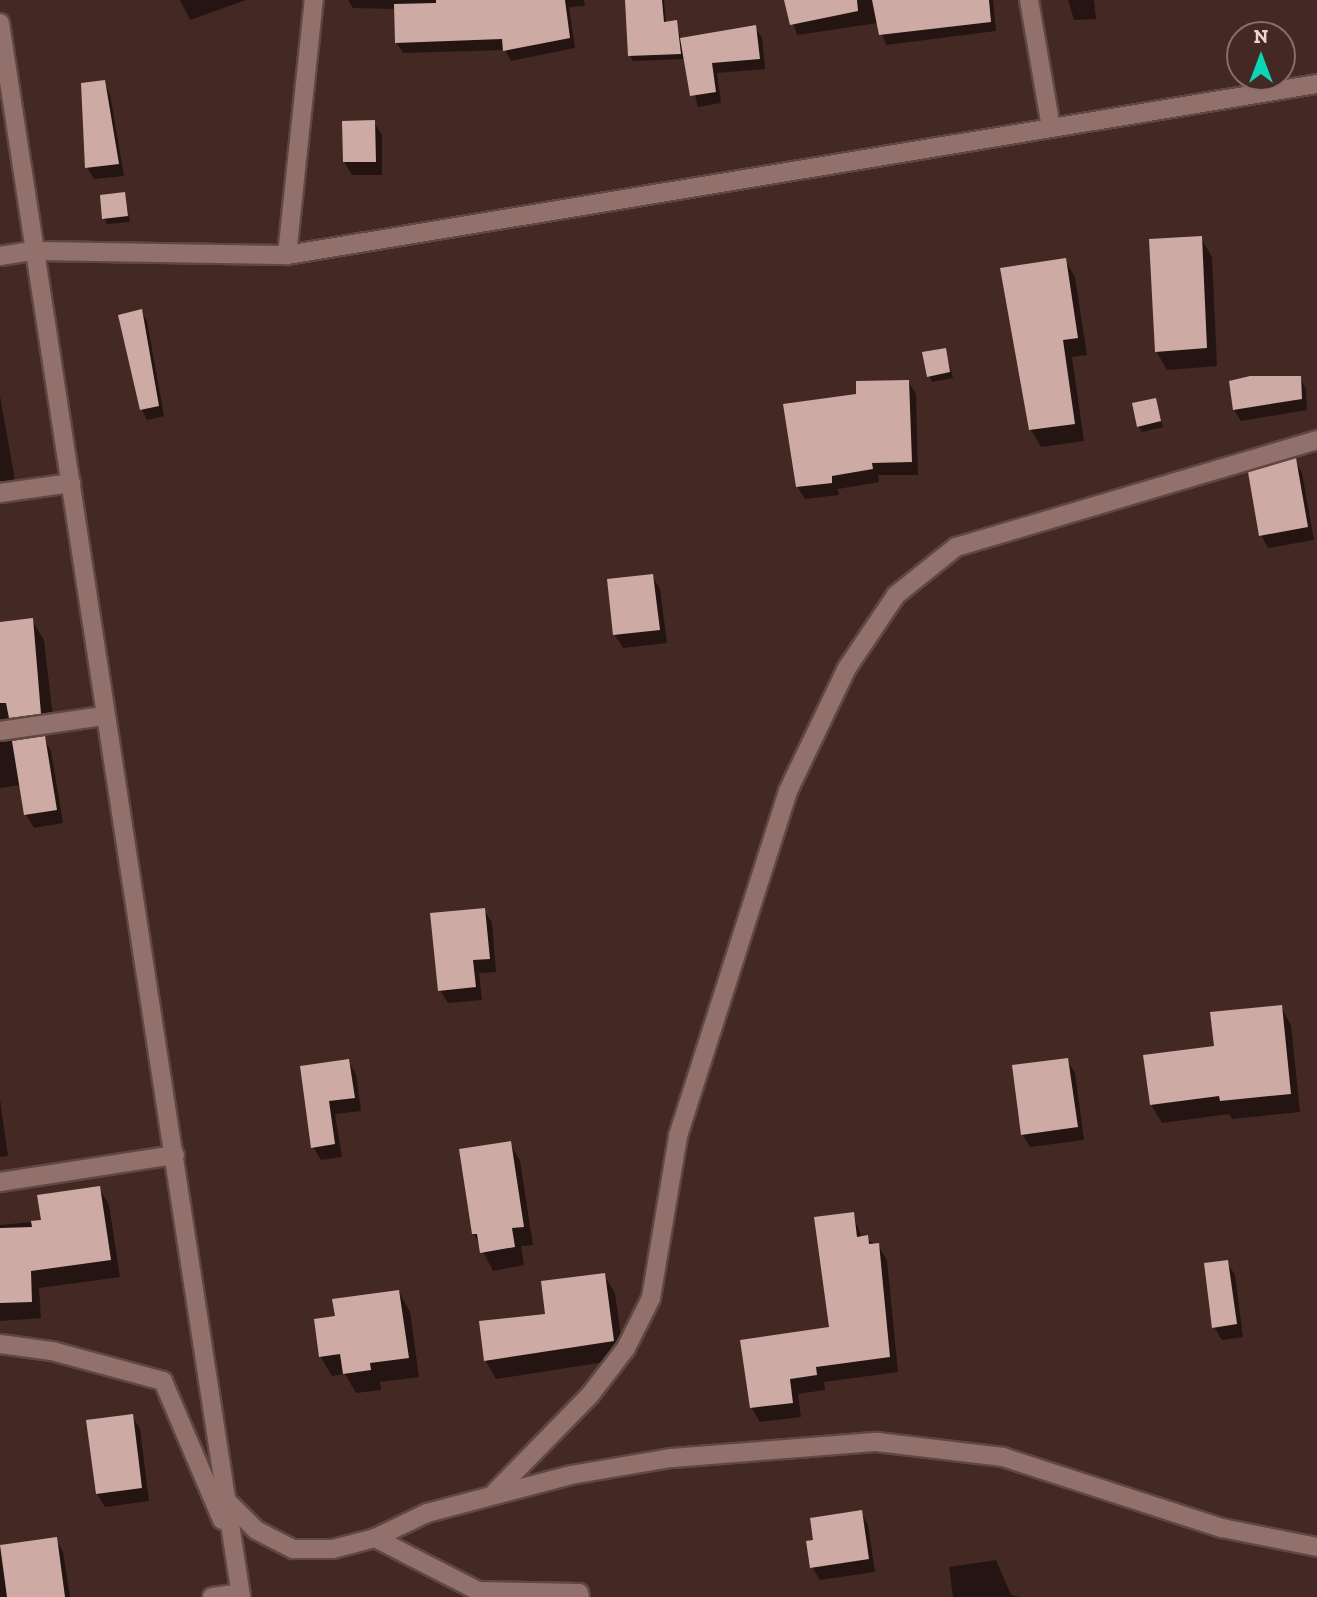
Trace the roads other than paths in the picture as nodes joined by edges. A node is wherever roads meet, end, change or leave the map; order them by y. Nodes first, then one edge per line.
1 (314, 0) edge
2 (1029, 0) edge
3 (0, 24) edge
4 (1317, 85) edge
5 (1051, 127) junction
6 (32, 251) junction
7 (287, 255) junction
8 (0, 256) edge
9 (1317, 440) edge
10 (71, 483) junction
11 (0, 493) edge
12 (103, 716) junction
13 (0, 731) edge
14 (174, 1155) junction
15 (0, 1182) edge
16 (0, 1344) edge
17 (495, 1492) junction
18 (226, 1500) junction
19 (375, 1538) junction
20 (232, 1543) junction
21 (1317, 1547) edge
22 (240, 1595) edge
23 (212, 1597) edge
24 (580, 1597) edge

1 - 7 street
2 - 5 street
3 - 6 street
4 - 5 street
5 - 7 street
6 - 7 street
6 - 8 street
6 - 10 street
9 - 17 street
10 - 11 street
10 - 12 street
12 - 13 street
12 - 14 street
14 - 15 street
14 - 18 street
16 - 20 street
17 - 19 street
17 - 21 street
18 - 19 street
18 - 20 street
19 - 24 street
20 - 22 street
22 - 23 street

